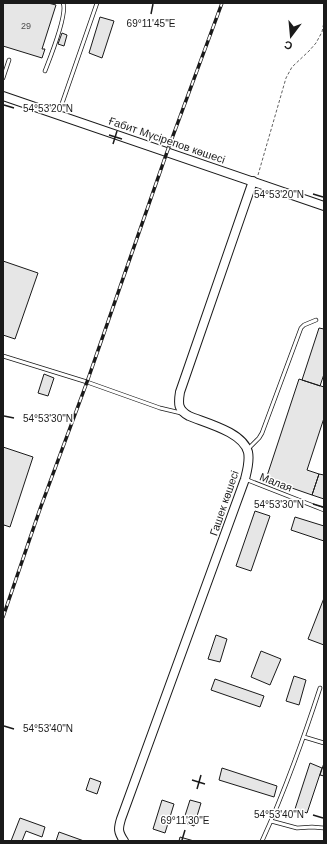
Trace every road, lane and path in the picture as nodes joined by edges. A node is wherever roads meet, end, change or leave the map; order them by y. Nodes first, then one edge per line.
1 (64, 3) edge
2 (97, 3) edge
3 (324, 10) edge
4 (324, 14) edge
5 (324, 22) edge
6 (9, 60) dead end
7 (45, 71) dead end
8 (3, 78) edge
9 (3, 96) edge
10 (58, 115) junction
11 (254, 182) junction
12 (324, 206) edge
13 (316, 320) dead end
14 (3, 356) edge
15 (183, 413) junction
16 (247, 450) junction
17 (245, 480) junction
18 (324, 510) edge
19 (320, 688) dead end
20 (304, 736) junction
21 (324, 743) edge
22 (271, 821) junction
23 (324, 828) edge
24 (124, 841) edge
25 (262, 841) edge

1 - 7 lane
2 - 10 lane
3 - 4 path
5 - 11 path
6 - 8 lane
9 - 10 street, Ғабит Мүсірепов көшесі
10 - 11 street, Ғабит Мүсірепов көшесі
11 - 12 street, Ғабит Мүсірепов көшесі
11 - 15 street
13 - 16 lane
14 - 15 lane
15 - 16 street
16 - 17 street, Гашек көшесі
17 - 18 lane, Малая
17 - 24 street, Гашек көшесі
19 - 20 lane
20 - 21 lane
20 - 22 lane
22 - 23 lane
22 - 25 lane

